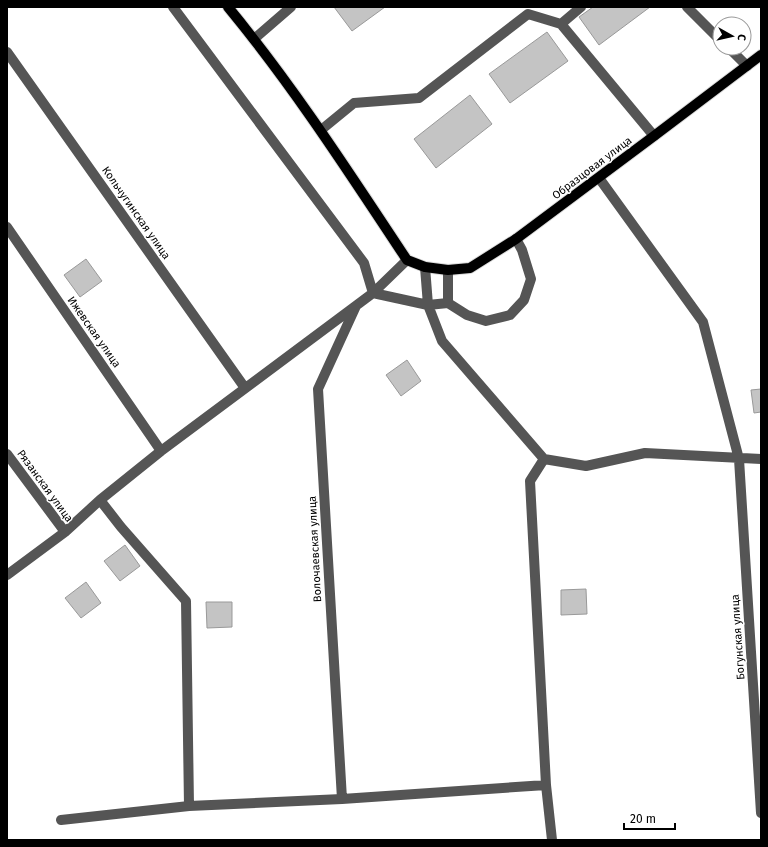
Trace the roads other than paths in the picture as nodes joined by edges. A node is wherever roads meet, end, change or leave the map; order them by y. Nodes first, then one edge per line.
1 (173, 7) edge
2 (228, 7) edge
3 (581, 7) edge
4 (687, 7) edge
5 (286, 9) edge
6 (526, 11) edge
7 (562, 24) junction
8 (712, 32) edge
9 (254, 39) junction
10 (7, 52) edge
11 (761, 55) edge
12 (737, 56) edge
13 (747, 66) junction
14 (321, 130) junction
15 (654, 136) junction
16 (599, 178) junction
17 (7, 227) edge
18 (516, 239) junction
19 (407, 260) junction
20 (425, 267) junction
21 (448, 270) junction
22 (373, 293) junction
23 (448, 302) junction
24 (356, 305) junction
25 (428, 305) junction
26 (244, 388) junction
27 (161, 451) junction
28 (7, 454) edge
29 (544, 459) junction
30 (739, 459) junction
31 (761, 459) edge
32 (100, 500) junction
33 (64, 532) junction
34 (7, 575) edge
35 (546, 785) junction
36 (342, 799) junction
37 (189, 806) junction
38 (761, 813) edge
39 (61, 820) dead end
40 (552, 840) edge

1 - 22 street
2 - 9 main road
3 - 7 street
4 - 8 street
5 - 9 street
6 - 7 street
6 - 14 street
7 - 15 street
9 - 14 main road
10 - 26 street, Кольчугинская улица
11 - 13 main road, Образцовая улица
12 - 13 street
13 - 15 main road, Образцовая улица
14 - 19 main road
15 - 16 main road, Образцовая улица
16 - 18 main road, Образцовая улица
16 - 30 street, Богунская улица
17 - 27 street, Ижевская улица
18 - 21 main road, Образцовая улица
18 - 23 street
19 - 20 main road, Образцовая улица
19 - 22 street
20 - 21 main road, Образцовая улица
20 - 25 street
21 - 23 street
22 - 24 street
22 - 25 street
23 - 25 street
24 - 26 street
24 - 36 street, Волочаевская улица
25 - 29 street
26 - 27 street
27 - 32 street
28 - 33 street, Рязанская улица
29 - 30 street
29 - 35 street
30 - 31 street
30 - 38 street, Богунская улица
32 - 33 street
32 - 37 street
33 - 34 street
35 - 36 street
35 - 40 street
36 - 37 street
37 - 39 street

